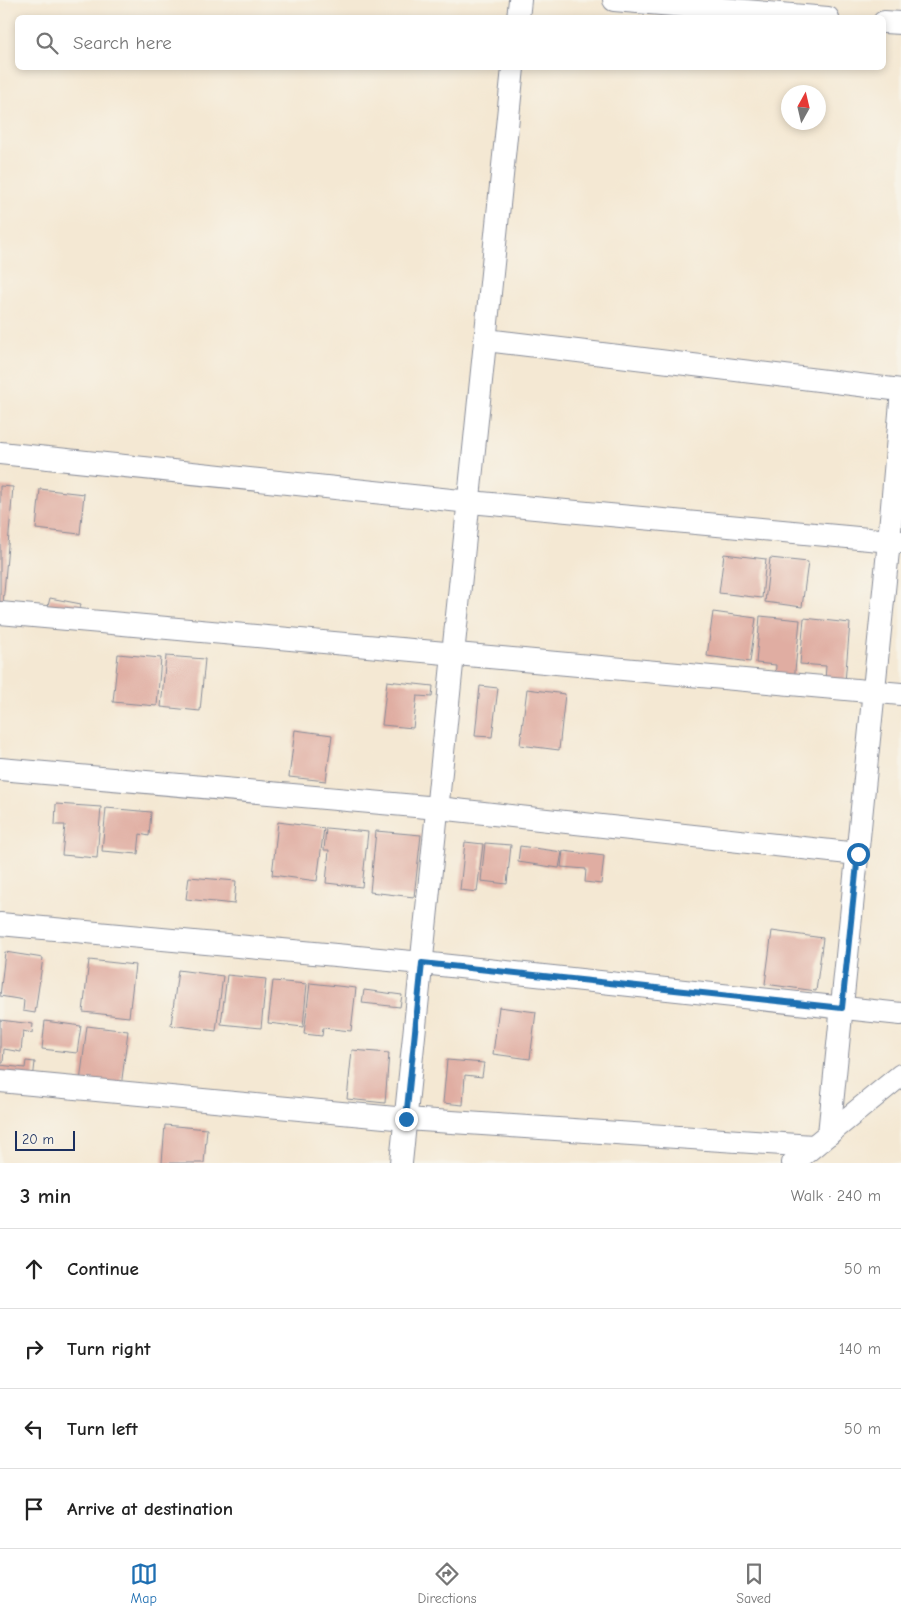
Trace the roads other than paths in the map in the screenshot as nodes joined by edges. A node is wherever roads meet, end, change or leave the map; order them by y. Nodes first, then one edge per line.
1 (520, 0) edge
2 (614, 0) edge
3 (518, 15) edge
4 (792, 15) edge
5 (886, 22) edge
6 (901, 23) edge
7 (513, 70) edge
8 (486, 340) junction
9 (901, 390) edge
10 (901, 402) edge
11 (0, 453) edge
12 (470, 502) junction
13 (895, 542) edge
14 (0, 613) edge
15 (454, 655) junction
16 (873, 691) junction
17 (901, 694) edge
18 (0, 769) edge
19 (438, 808) junction
20 (858, 854) junction
21 (0, 924) edge
22 (422, 963) junction
23 (842, 1008) junction
24 (901, 1014) edge
25 (901, 1075) edge
26 (0, 1081) edge
27 (406, 1119) junction
28 (821, 1140) junction
29 (401, 1163) edge
30 (793, 1163) edge

1 - 3 street
2 - 4 street
5 - 6 street
7 - 8 street
8 - 9 street
8 - 12 street
10 - 13 street
11 - 12 street
12 - 13 street
12 - 15 street
13 - 16 street
14 - 15 street
15 - 16 street
15 - 19 street
16 - 17 street
16 - 20 street
18 - 19 street
19 - 20 street
19 - 22 street
20 - 23 street
21 - 22 street
22 - 23 street
22 - 27 street
23 - 24 street
23 - 28 street
25 - 28 street
26 - 27 street
27 - 28 street
27 - 29 street
28 - 30 street

